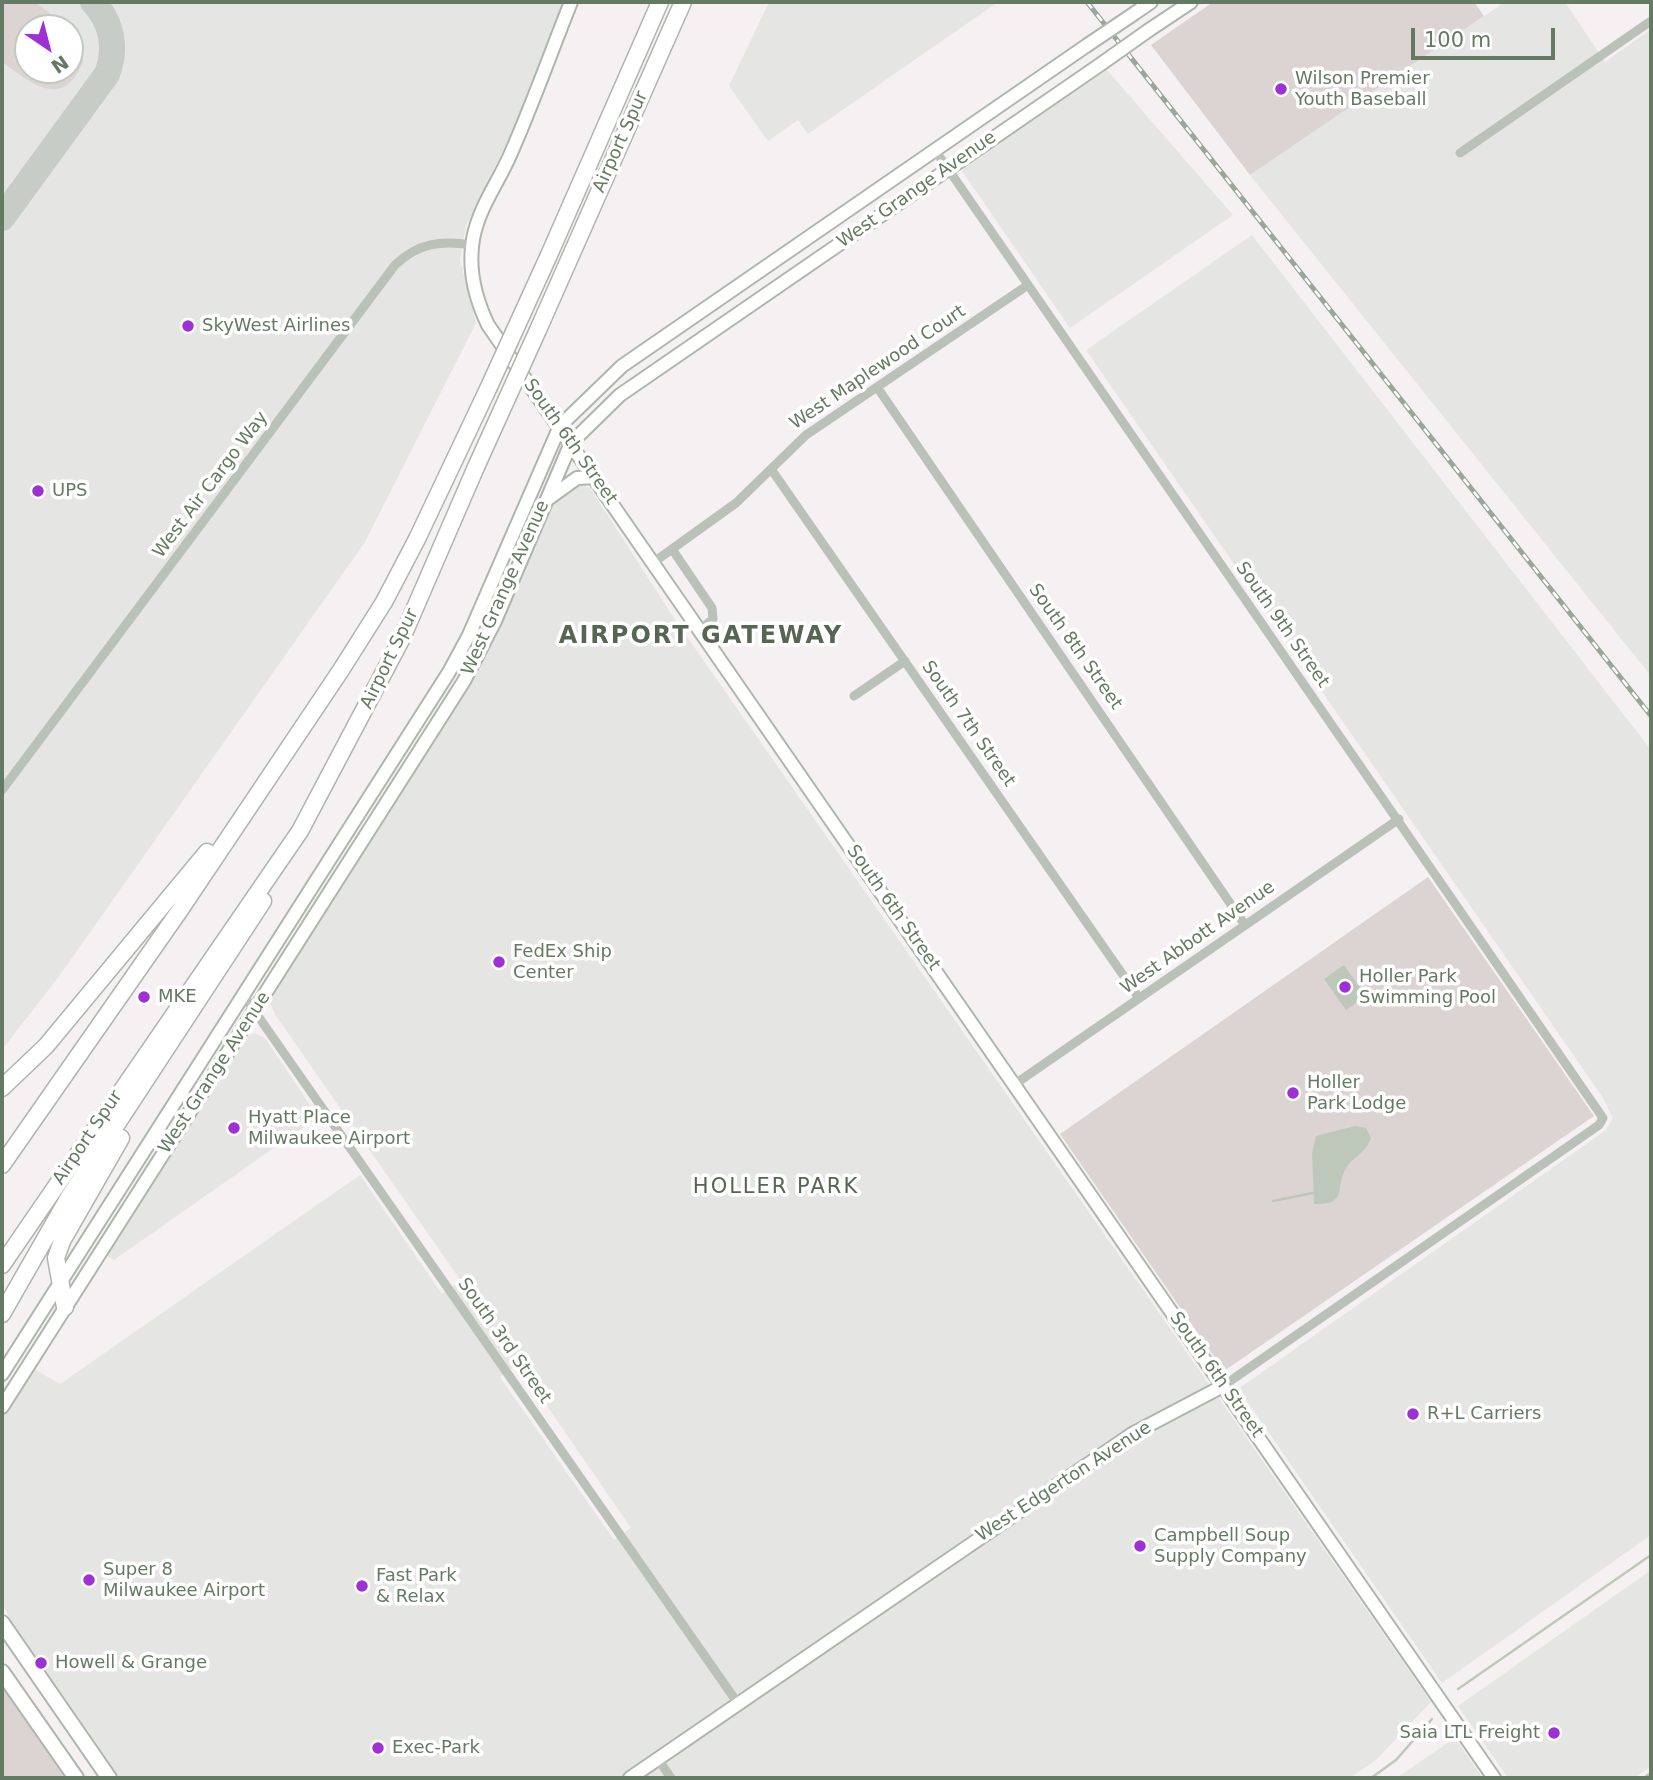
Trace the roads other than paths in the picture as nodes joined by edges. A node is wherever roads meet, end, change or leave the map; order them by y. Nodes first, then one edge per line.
1 (571, 2) edge
2 (660, 2) edge
3 (683, 2) edge
4 (1151, 2) edge
5 (1191, 2) edge
6 (1651, 21) edge
7 (935, 150) junction
8 (1460, 153) dead end
9 (947, 169) junction
10 (472, 245) junction
11 (777, 259) junction
12 (791, 278) junction
13 (1028, 285) junction
14 (622, 366) junction
15 (636, 384) junction
16 (877, 387) junction
17 (560, 426) junction
18 (571, 443) junction
19 (771, 469) junction
20 (595, 477) junction
21 (545, 502) junction
22 (672, 549) junction
23 (654, 562) junction
24 (700, 630) junction
25 (905, 661) junction
26 (854, 696) dead end
27 (428, 705) junction
28 (443, 715) junction
29 (2, 790) edge
30 (256, 793) junction
31 (1399, 819) junction
32 (300, 831) junction
33 (1245, 925) junction
34 (280, 938) junction
35 (295, 948) junction
36 (244, 996) junction
37 (1139, 998) junction
38 (254, 1011) junction
39 (162, 1059) junction
40 (1015, 1084) junction
41 (2, 1088) edge
42 (1603, 1118) joint
43 (2, 1165) edge
44 (2, 1265) edge
45 (59, 1283) junction
46 (65, 1307) junction
47 (2, 1314) edge
48 (2, 1374) edge
49 (1223, 1385) junction
50 (2, 1407) edge
51 (2, 1623) edge
52 (2, 1672) edge
53 (739, 1704) junction
54 (658, 1759) junction
55 (76, 1778) edge
56 (109, 1778) edge
57 (630, 1778) edge
58 (671, 1778) edge
59 (1494, 1778) edge

1 - 10 street, South 6th Street
2 - 30 highway, Airport Spur, bridge
3 - 32 highway, Airport Spur, bridge
4 - 7 street, West Grange Avenue, bridge
5 - 9 street, West Grange Avenue, bridge
6 - 8 street
7 - 9 street, South 9th Street
7 - 11 street, West Grange Avenue
9 - 12 street, West Grange Avenue
9 - 13 street, South 9th Street
10 - 17 street, South 6th Street
10 - 29 street, West Air Cargo Way
11 - 12 street
11 - 14 street, West Grange Avenue
12 - 15 street, West Grange Avenue
13 - 16 street, West Maplewood Court
13 - 31 street, South 9th Street
14 - 15 street
14 - 17 street, West Grange Avenue
15 - 18 street, West Grange Avenue
16 - 19 street, West Maplewood Court
16 - 33 street, South 8th Street
17 - 18 street, South 6th Street
17 - 27 street, West Grange Avenue
18 - 20 street, South 6th Street
18 - 21 street, West Grange Avenue
19 - 22 street, West Maplewood Court
19 - 25 street, South 7th Street
20 - 21 street
20 - 23 street, South 6th Street
21 - 28 street, West Grange Avenue
22 - 23 street, West Maplewood Court
22 - 24 street
23 - 24 street, South 6th Street
24 - 40 street, South 6th Street
25 - 26 street
25 - 37 street, South 7th Street
27 - 28 street
27 - 34 street, West Grange Avenue
28 - 35 street, West Grange Avenue
30 - 41 highway
30 - 43 highway, Airport Spur
31 - 33 street, West Abbott Avenue
31 - 42 street, South 9th Street
32 - 39 highway
32 - 44 highway, Airport Spur
33 - 37 street, West Abbott Avenue
34 - 35 street
34 - 36 street, West Grange Avenue
35 - 38 street, West Grange Avenue
36 - 38 street, South 3rd Street
36 - 45 street, West Grange Avenue
37 - 40 street, West Abbott Avenue
38 - 46 street, West Grange Avenue
38 - 53 street, South 3rd Street
39 - 45 highway
39 - 47 highway
40 - 49 street, South 6th Street
42 - 49 street, West Edgerton Avenue
45 - 46 highway
45 - 48 street, West Grange Avenue
46 - 50 street, West Grange Avenue
49 - 53 street, West Edgerton Avenue
49 - 59 street, South 6th Street
51 - 56 main road
52 - 55 main road
53 - 54 street, West Edgerton Avenue
54 - 57 street, West Edgerton Avenue
54 - 58 street

